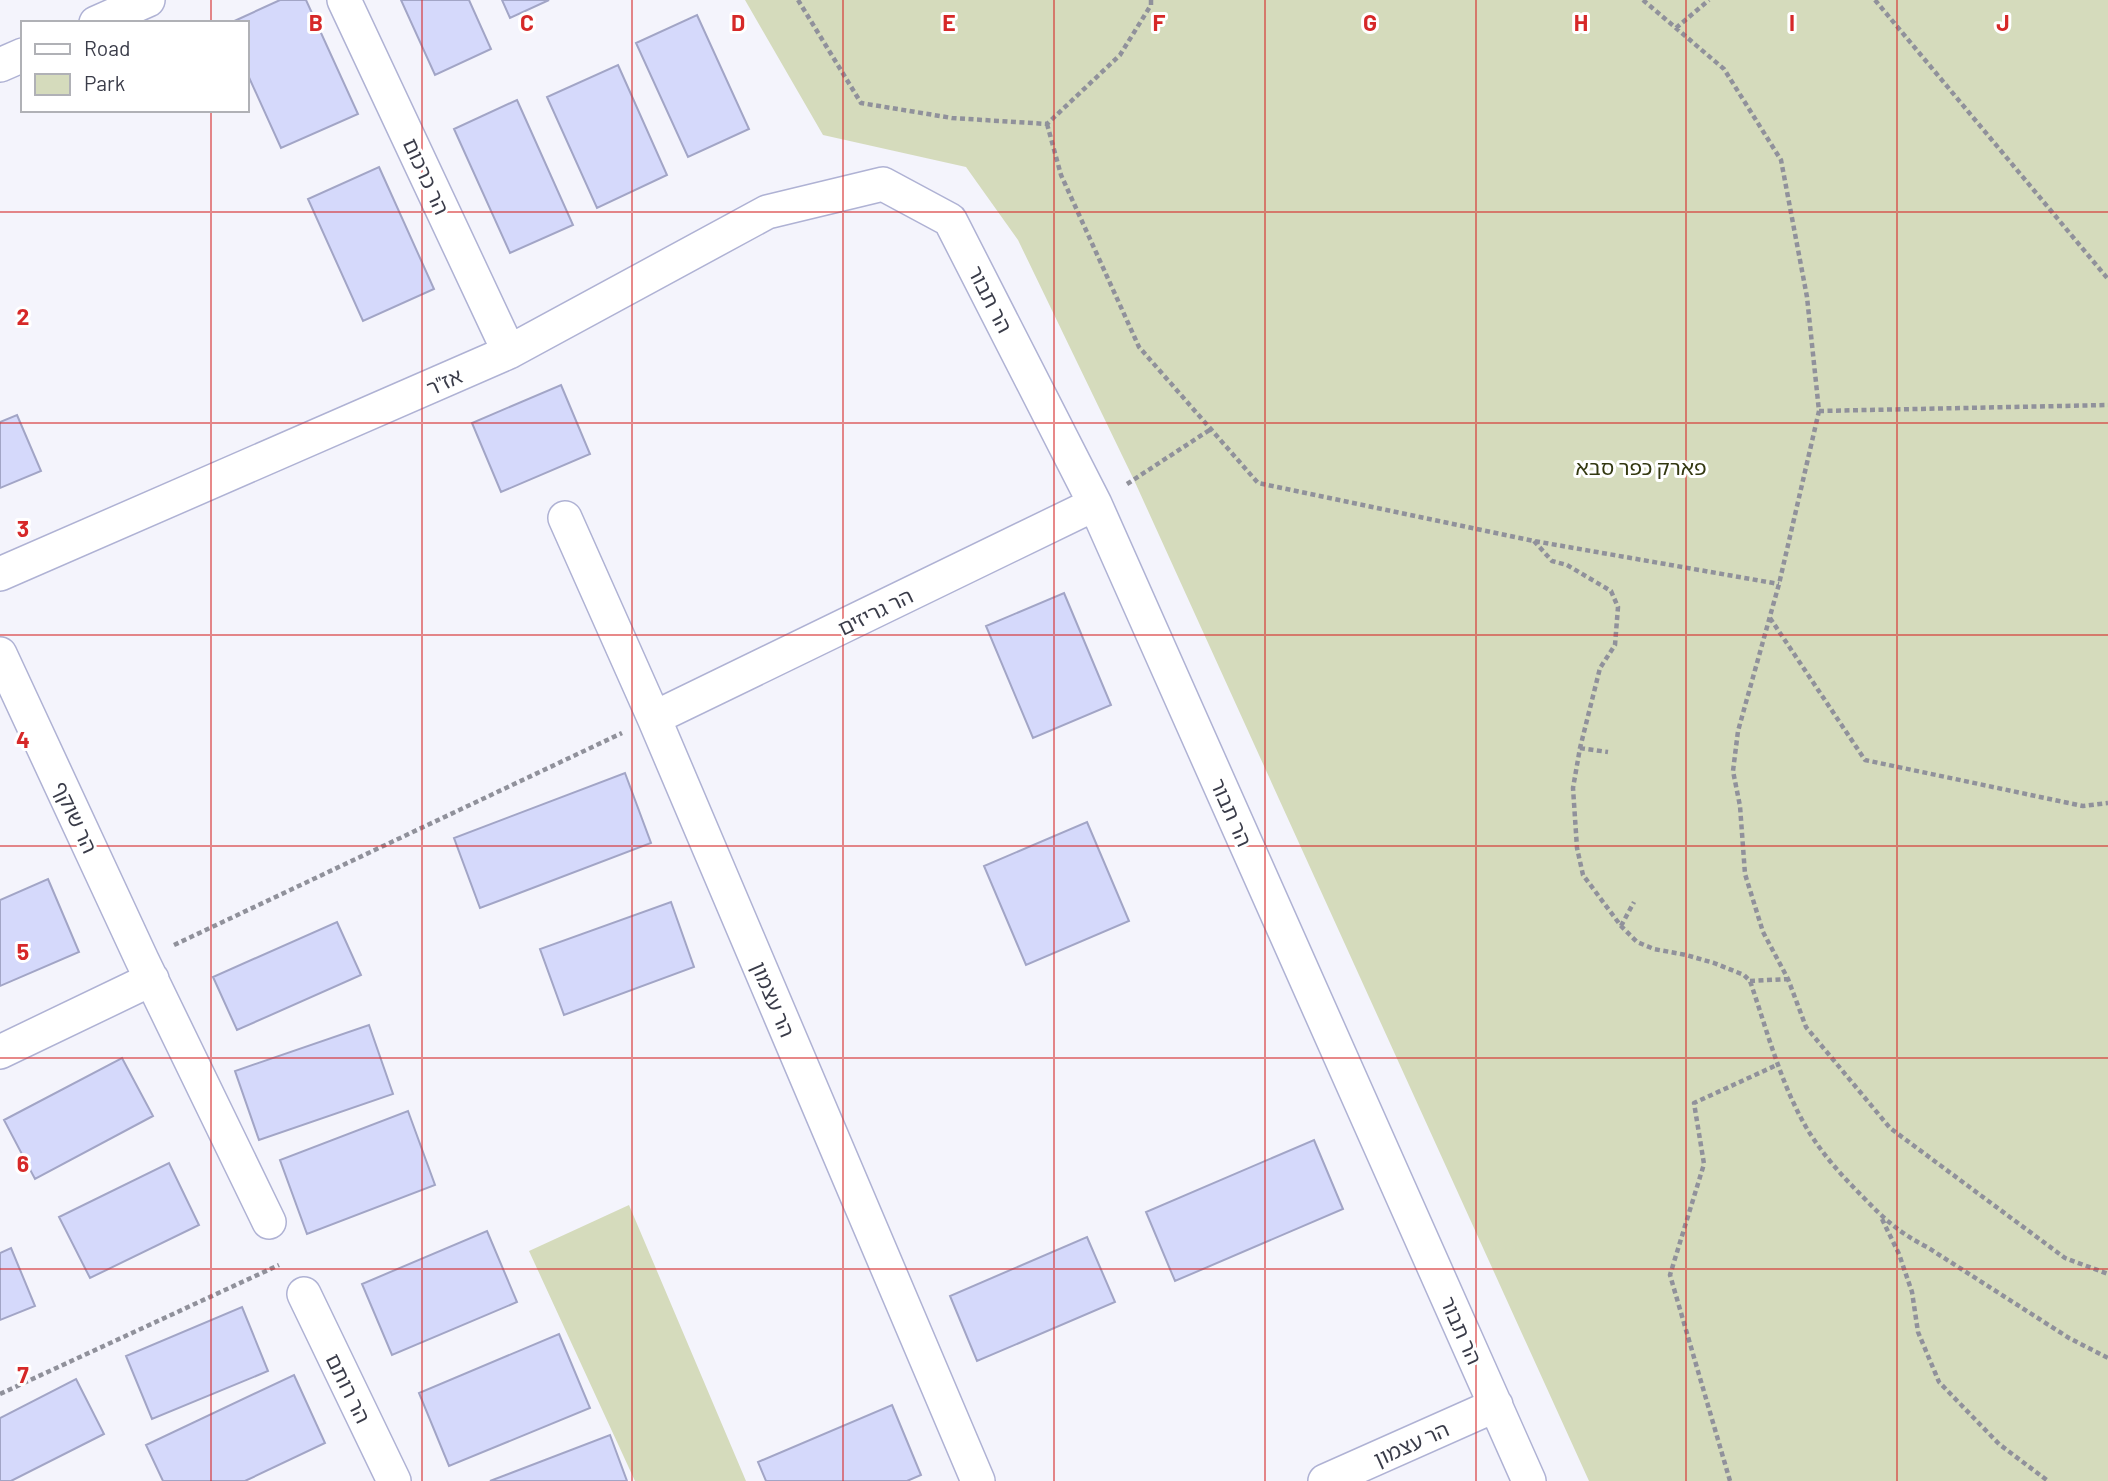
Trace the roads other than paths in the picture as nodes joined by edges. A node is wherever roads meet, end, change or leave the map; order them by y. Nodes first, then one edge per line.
1 (148, 0) edge
2 (344, 0) edge
3 (101, 21) edge
4 (21, 56) edge
5 (0, 65) edge
6 (883, 184) joint
7 (509, 352) junction
8 (1095, 504) junction
9 (565, 518) dead end
10 (0, 574) edge
11 (0, 654) edge
12 (654, 718) junction
13 (147, 969) junction
14 (0, 1052) edge
15 (270, 1222) dead end
16 (304, 1294) dead end
17 (1496, 1405) junction
18 (394, 1481) edge
19 (978, 1481) edge
20 (1325, 1481) edge
21 (1529, 1481) edge

1 - 3 street
2 - 7 street, הר כרכום
4 - 5 street
6 - 7 street, אז"ר
6 - 8 street, הר תבור
7 - 10 street, אז"ר
8 - 12 street, הר גריזים
8 - 17 street, הר תבור
9 - 12 street, הר עצמון
11 - 13 street, הר שוקף
12 - 19 street, הר עצמון
13 - 14 street
13 - 15 street, הר שוקף
16 - 18 street, הר רותם
17 - 20 street, הר עצמון
17 - 21 street, הר תבור

